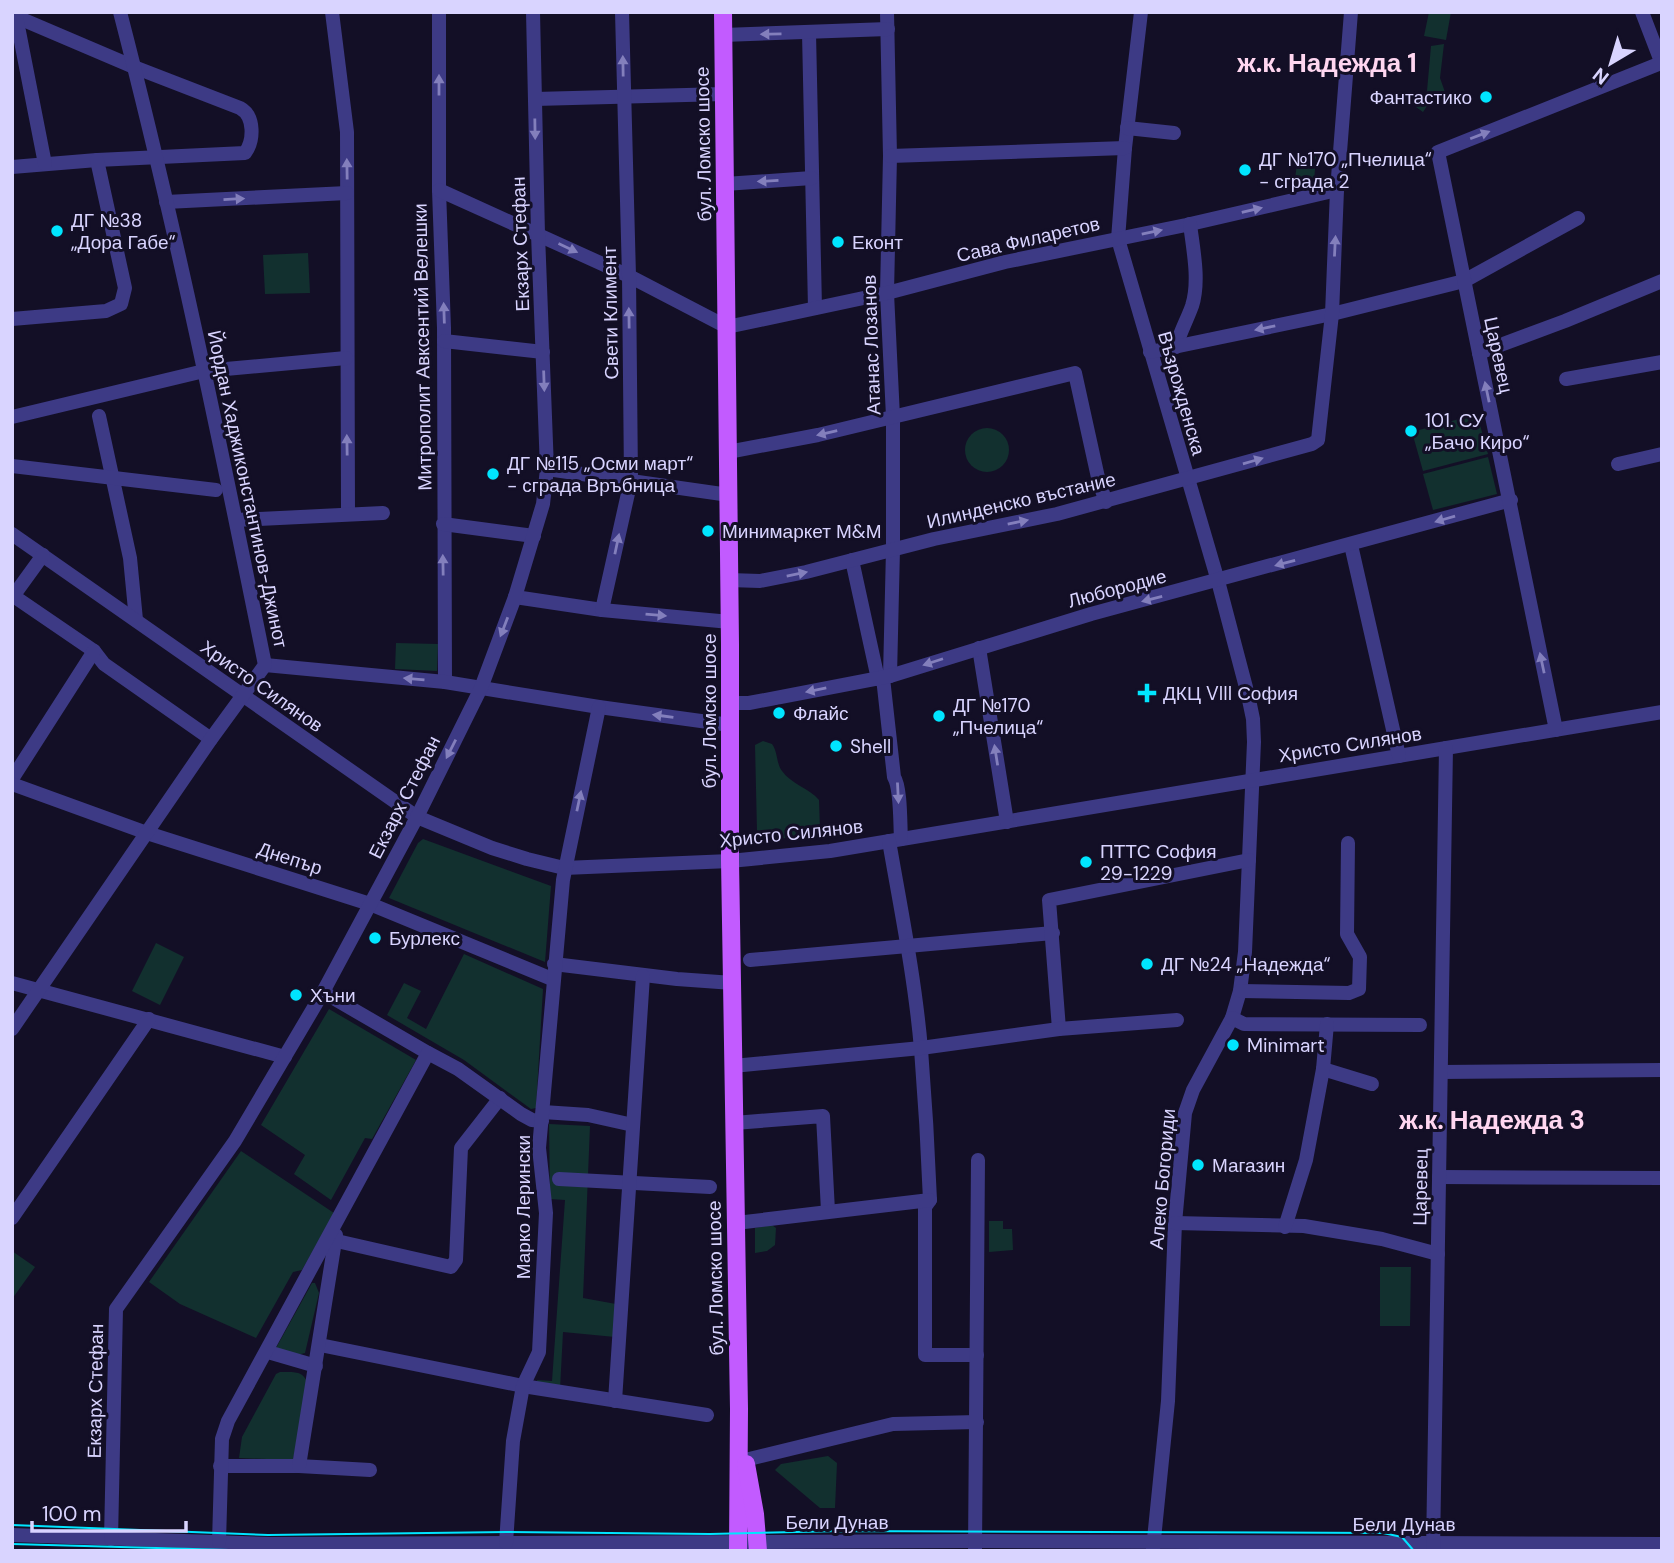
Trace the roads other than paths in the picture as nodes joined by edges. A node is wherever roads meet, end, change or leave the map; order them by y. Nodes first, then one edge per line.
1 (120, 12) edge
2 (332, 12) edge
3 (439, 12) edge
4 (533, 12) edge
5 (622, 12) edge
6 (723, 12) edge
7 (887, 12) edge
8 (1141, 12) edge
9 (1350, 12) edge
10 (1642, 12) edge
11 (14, 17) edge
12 (888, 29) junction
13 (809, 33) junction
14 (723, 36) junction
15 (1661, 63) edge
16 (134, 67) junction
17 (724, 94) junction
18 (624, 97) junction
19 (535, 99) junction
20 (1127, 128) junction
21 (1174, 133) dead end
22 (1125, 148) junction
23 (890, 156) junction
24 (154, 158) junction
25 (97, 160) junction
26 (45, 164) junction
27 (12, 167) edge
28 (811, 178) junction
29 (724, 184) junction
30 (439, 190) junction
31 (1337, 190) junction
32 (347, 193) junction
33 (166, 202) junction
34 (1578, 218) dead end
35 (1189, 224) junction
36 (538, 234) junction
37 (1118, 239) junction
38 (629, 276) junction
39 (1464, 281) junction
40 (1661, 284) edge
41 (887, 293) junction
42 (815, 308) junction
43 (1332, 314) junction
44 (12, 319) edge
45 (727, 327) junction
46 (444, 341) junction
47 (1176, 346) junction
48 (542, 352) junction
49 (1150, 352) junction
50 (1479, 353) junction
51 (346, 358) junction
52 (1662, 362) edge
53 (204, 371) junction
54 (1566, 379) dead end
55 (99, 416) dead end
56 (12, 417) edge
57 (893, 417) junction
58 (728, 452) junction
59 (1662, 454) edge
60 (1618, 464) dead end
61 (12, 466) edge
62 (547, 469) junction
63 (110, 477) junction
64 (1187, 478) junction
65 (631, 480) junction
66 (216, 490) dead end
67 (729, 495) junction
68 (1511, 500) junction
69 (1106, 502) junction
70 (348, 513) junction
71 (383, 513) dead end
72 (236, 520) junction
73 (443, 524) junction
74 (12, 534) edge
75 (534, 536) junction
76 (1351, 545) junction
77 (893, 549) junction
78 (43, 555) junction
79 (852, 560) junction
80 (729, 580) junction
81 (1218, 581) junction
82 (13, 595) edge
83 (515, 597) junction
84 (602, 610) junction
85 (136, 620) junction
86 (730, 622) junction
87 (979, 648) junction
88 (94, 651) junction
89 (265, 665) junction
90 (884, 677) junction
91 (445, 682) junction
92 (481, 688) junction
93 (243, 695) junction
94 (730, 704) junction
95 (599, 707) junction
96 (1662, 712) edge
97 (730, 725) junction
98 (1556, 730) junction
99 (211, 739) junction
100 (1446, 748) junction
101 (1399, 756) junction
102 (12, 779) edge
103 (1254, 780) junction
104 (12, 785) edge
105 (417, 817) junction
106 (1007, 822) junction
107 (147, 834) junction
108 (895, 840) junction
109 (1348, 843) dead end
110 (1249, 860) junction
111 (730, 861) junction
112 (564, 868) junction
113 (370, 904) junction
114 (1053, 933) junction
115 (907, 948) junction
116 (750, 960) dead end
117 (553, 972) junction
118 (643, 976) junction
119 (733, 982) junction
120 (12, 983) edge
121 (38, 991) junction
122 (1240, 991) junction
123 (323, 992) junction
124 (149, 1019) junction
125 (1177, 1020) dead end
126 (1238, 1021) junction
127 (1327, 1024) junction
128 (1420, 1025) dead end
129 (12, 1029) edge
130 (1059, 1029) junction
131 (921, 1048) junction
132 (428, 1053) junction
133 (285, 1057) junction
134 (733, 1066) junction
135 (1323, 1069) junction
136 (1662, 1070) edge
137 (1441, 1072) junction
138 (1372, 1084) dead end
139 (500, 1098) junction
140 (543, 1116) junction
141 (734, 1123) junction
142 (633, 1125) junction
143 (978, 1160) dead end
144 (1439, 1177) junction
145 (1662, 1178) edge
146 (559, 1179) dead end
147 (629, 1181) junction
148 (710, 1187) dead end
149 (930, 1200) junction
150 (828, 1211) junction
151 (12, 1218) edge
152 (736, 1223) junction
153 (1175, 1223) junction
154 (1285, 1227) junction
155 (331, 1240) junction
156 (1438, 1254) junction
157 (320, 1345) junction
158 (268, 1352) junction
159 (977, 1355) junction
160 (316, 1366) junction
161 (523, 1386) junction
162 (615, 1401) junction
163 (738, 1409) junction
164 (707, 1415) dead end
165 (977, 1422) junction
166 (745, 1460) junction
167 (220, 1466) junction
168 (299, 1466) junction
169 (370, 1471) dead end
170 (12, 1535) edge
171 (111, 1539) junction
172 (219, 1542) junction
173 (506, 1543) junction
174 (1662, 1544) edge
175 (738, 1546) edge
176 (758, 1546) edge
177 (975, 1546) edge
178 (1153, 1546) edge
179 (269, 1547) edge
180 (586, 1547) edge
181 (1433, 1547) edge

1 - 16 street, Йордан Хаджиконстантинов-Джинот
32 -> 2 street
30 -> 3 street, Митрополит Авксентий Велешки
4 - 19 street, Екзарх Стефан
18 -> 5 street, Свети Климент
6 - 14 main road, бул. Ломско шосе
7 - 12 street, Атанас Лозанов
8 - 20 street, Възрожденска
9 - 31 street
10 - 15 street
11 - 16 street
11 - 26 street
12 - 13 street
12 - 23 street, Атанас Лозанов
13 -> 14 street
13 - 28 street
14 - 17 main road, бул. Ломско шосе
39 -> 15 street, Царевец
16 - 24 street, Йордан Хаджиконстантинов-Джинот
16 - 24 street
17 - 18 street
17 - 29 main road, бул. Ломско шосе
18 - 19 street
18 - 38 street, Свети Климент
19 -> 36 street, Екзарх Стефан
20 - 21 street
20 - 22 street, Възрожденска
22 - 23 street
22 - 37 street, Възрожденска
23 - 41 street, Атанас Лозанов
24 - 25 street
24 - 33 street, Йордан Хаджиконстантинов-Джинот
25 - 26 street
25 - 44 street
26 - 27 street
28 -> 29 street
28 - 42 street
29 - 45 main road, бул. Ломско шосе
30 - 36 street
46 -> 30 street, Митрополит Авксентий Велешки
35 -> 31 street, Сава Филаретов
43 -> 31 street
33 -> 32 street
32 - 51 street
33 - 53 street, Йордан Хаджиконстантинов-Джинот
34 - 39 street
37 -> 35 street, Сава Филаретов
35 - 47 street
36 -> 38 street
36 - 48 street, Екзарх Стефан
37 - 41 street, Сава Филаретов
37 - 49 street, Възрожденска
38 - 45 street
65 -> 38 street, Свети Климент
39 - 43 street
39 - 50 street, Царевец
40 - 50 street
41 - 42 street, Сава Филаретов
41 - 57 street, Атанас Лозанов
42 - 45 street, Сава Филаретов
43 -> 47 street
64 -> 43 street, Илинденско въстание
45 - 58 main road, бул. Ломско шосе
46 - 48 street
46 - 73 street, Митрополит Авксентий Велешки
47 - 49 street
48 -> 62 street, Екзарх Стефан
49 - 64 street, Възрожденска
68 -> 50 street, Царевец
51 - 53 street
70 -> 51 street
52 - 54 street
53 - 56 street
53 - 72 street, Йордан Хаджиконстантинов-Джинот
55 - 63 street
57 -> 58 street
57 - 69 street
57 - 77 street, Атанас Лозанов
58 - 67 main road, бул. Ломско шосе
59 - 60 street
61 - 63 street
62 - 65 street
62 - 75 street, Екзарх Стефан
63 - 66 street
63 - 85 street
64 - 69 street, Илинденско въстание
64 - 81 street, Възрожденска
65 - 67 street
84 -> 65 street, Свети Климент
67 - 80 main road, бул. Ломско шосе
68 -> 76 street, Любородие
98 -> 68 street, Царевец
77 -> 69 street, Илинденско въстание
70 - 71 street
70 - 72 street
72 - 89 street, Йордан Хаджиконстантинов-Джинот
73 - 75 street
91 -> 73 street, Митрополит Авксентий Велешки
74 - 78 street, Христо Силянов
75 - 83 street, Екзарх Стефан
76 -> 81 street, Любородие
76 - 101 street
77 - 79 street, Илинденско въстание
77 - 90 street, Атанас Лозанов
78 - 82 street
78 - 85 street, Христо Силянов
80 -> 79 street, Илинденско въстание
79 - 90 street
80 - 86 main road, бул. Ломско шосе
81 -> 87 street, Любородие
81 - 103 street, Възрожденска
82 - 88 street
83 - 84 street
83 -> 92 street, Екзарх Стефан
84 -> 86 street
85 - 93 street, Христо Силянов
86 - 94 main road, бул. Ломско шосе
87 -> 90 street, Любородие
106 -> 87 street
88 - 99 street
88 - 102 street
91 -> 89 street
89 - 93 street, Йордан Хаджиконстантинов-Джинот
90 -> 94 street, Любородие
90 -> 108 street
91 - 92 street
92 - 95 street
92 -> 105 street, Екзарх Стефан
93 - 99 street, Йордан Хаджиконстантинов-Джинот
93 - 105 street, Христо Силянов
94 - 97 main road, бул. Ломско шосе
97 -> 95 street
112 -> 95 street, Марко Лерински
96 - 98 street, Христо Силянов
97 - 111 main road, бул. Ломско шосе
98 - 100 street, Христо Силянов
99 - 107 street, Йордан Хаджиконстантинов-Джинот
100 - 101 street, Христо Силянов
100 - 137 street, Царевец
101 - 103 street, Христо Силянов
103 - 106 street, Христо Силянов
103 - 110 street, Алеко Богориди
104 - 107 street, Днепър
105 - 112 street, Христо Силянов
105 - 113 street, Екзарх Стефан
106 - 108 street, Христо Силянов
107 - 113 street, Днепър
107 - 121 street, Йордан Хаджиконстантинов-Джинот
108 - 111 street, Христо Силянов
108 - 115 street
109 - 122 street
110 - 114 street
110 - 122 street, Алеко Богориди
111 - 112 street, Христо Силянов
111 - 119 main road, бул. Ломско шосе
112 - 117 street, Марко Лерински
113 - 117 street, Днепър
113 - 123 street, Екзарх Стефан
114 - 115 street
114 - 130 street
115 - 116 street
115 - 131 street
117 - 118 street, Днепър
117 - 140 street, Марко Лерински
118 - 119 street, Днепър
118 - 142 street
119 - 134 main road, бул. Ломско шосе
120 - 121 street
121 - 124 street
121 - 129 street, Йордан Хаджиконстантинов-Джинот
122 - 126 street, Алеко Богориди
123 - 132 street
123 - 133 street, Екзарх Стефан
124 - 133 street
124 - 151 street
125 - 130 street
126 - 127 street
126 - 153 street, Алеко Богориди
127 - 128 street
127 - 135 street
130 - 131 street
131 - 134 street
131 - 149 street
132 - 139 street
132 - 155 street
133 - 171 street, Екзарх Стефан
134 - 141 main road, бул. Ломско шосе
135 - 138 street
135 - 154 street
136 - 137 street
137 - 144 street, Царевец
139 - 140 street
139 - 155 street
140 - 142 street
140 - 161 street, Марко Лерински
141 - 150 street
141 - 152 main road, бул. Ломско шосе
142 - 147 street
143 - 159 street
144 - 145 street
144 - 156 street, Царевец
146 - 147 street
147 - 148 street
147 - 162 street
149 - 150 street
149 - 159 street
150 - 152 street
152 - 163 main road, бул. Ломско шосе
153 - 154 street
153 - 178 street, Алеко Богориди
154 - 156 street
155 - 157 street
155 - 158 street
156 - 181 street, Царевец
157 - 160 street
157 - 161 street
158 - 160 street
158 - 167 street
159 - 165 street
160 - 168 street
161 - 162 street
161 - 173 street, Марко Лерински
162 - 164 street
163 - 166 main road, бул. Ломско шосе
163 - 175 main road, бул. Ломско шосе
165 - 166 street
165 - 177 street
166 - 176 main road, бул. Ломско шосе
167 - 168 street
167 - 172 street
168 - 169 street
170 - 171 street, Бели Дунав
171 - 172 street, Бели Дунав
172 - 179 street, Бели Дунав
173 - 179 street, Бели Дунав
173 - 180 street, Бели Дунав
174 - 181 street, Бели Дунав
175 - 176 street, Бели Дунав
175 - 180 street, Бели Дунав
176 - 177 street, Бели Дунав
177 - 178 street, Бели Дунав
178 - 181 street, Бели Дунав

